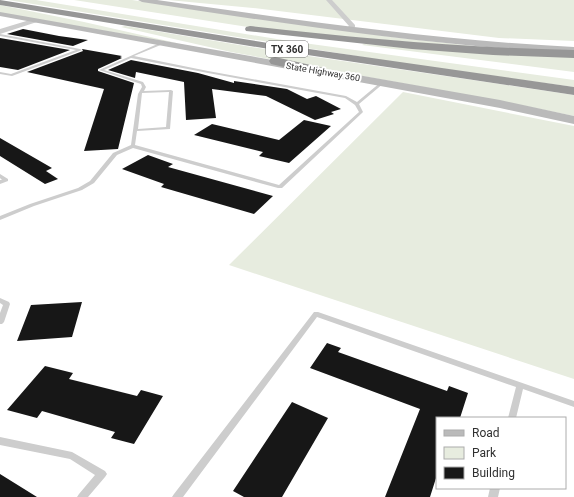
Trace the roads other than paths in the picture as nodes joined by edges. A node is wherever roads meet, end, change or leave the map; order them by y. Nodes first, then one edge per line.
1 (142, 0) edge
2 (329, 0) edge
3 (0, 3) edge
4 (0, 14) edge
5 (26, 19) junction
6 (36, 21) junction
7 (219, 26) dead end
8 (0, 27) edge
9 (242, 28) dead end
10 (347, 30) junction
11 (0, 33) edge
12 (162, 43) junction
13 (574, 50) edge
14 (574, 54) edge
15 (132, 57) junction
16 (461, 62) dead end
17 (319, 71) junction
18 (0, 73) edge
19 (382, 83) junction
20 (574, 91) edge
21 (142, 92) junction
22 (357, 104) junction
23 (574, 120) edge
24 (135, 130) junction
25 (133, 146) junction
26 (0, 175) edge
27 (0, 182) edge
28 (0, 218) edge
29 (0, 300) edge
30 (0, 322) edge
31 (520, 386) junction
32 (574, 404) edge
33 (512, 417) edge
34 (0, 441) edge
35 (82, 497) edge
36 (177, 497) edge

1 - 10 main road
2 - 10 street
3 - 17 highway
3 - 20 highway, TX 360
4 - 5 main road, State Highway 360
5 - 6 main road, State Highway 360
5 - 8 street
6 - 11 street
6 - 12 main road, State Highway 360
7 - 16 highway, TX 360
9 - 14 highway
10 - 13 main road
11 - 18 lane
12 - 15 lane
12 - 17 main road, State Highway 360
15 - 21 lane
15 - 22 lane
17 - 19 main road, State Highway 360
19 - 22 lane
19 - 23 main road, State Highway 360
21 - 24 lane
21 - 24 lane
22 - 25 lane
24 - 25 lane
25 - 28 lane
26 - 27 lane
29 - 30 lane
31 - 32 lane
31 - 33 lane
31 - 36 lane
34 - 35 lane

